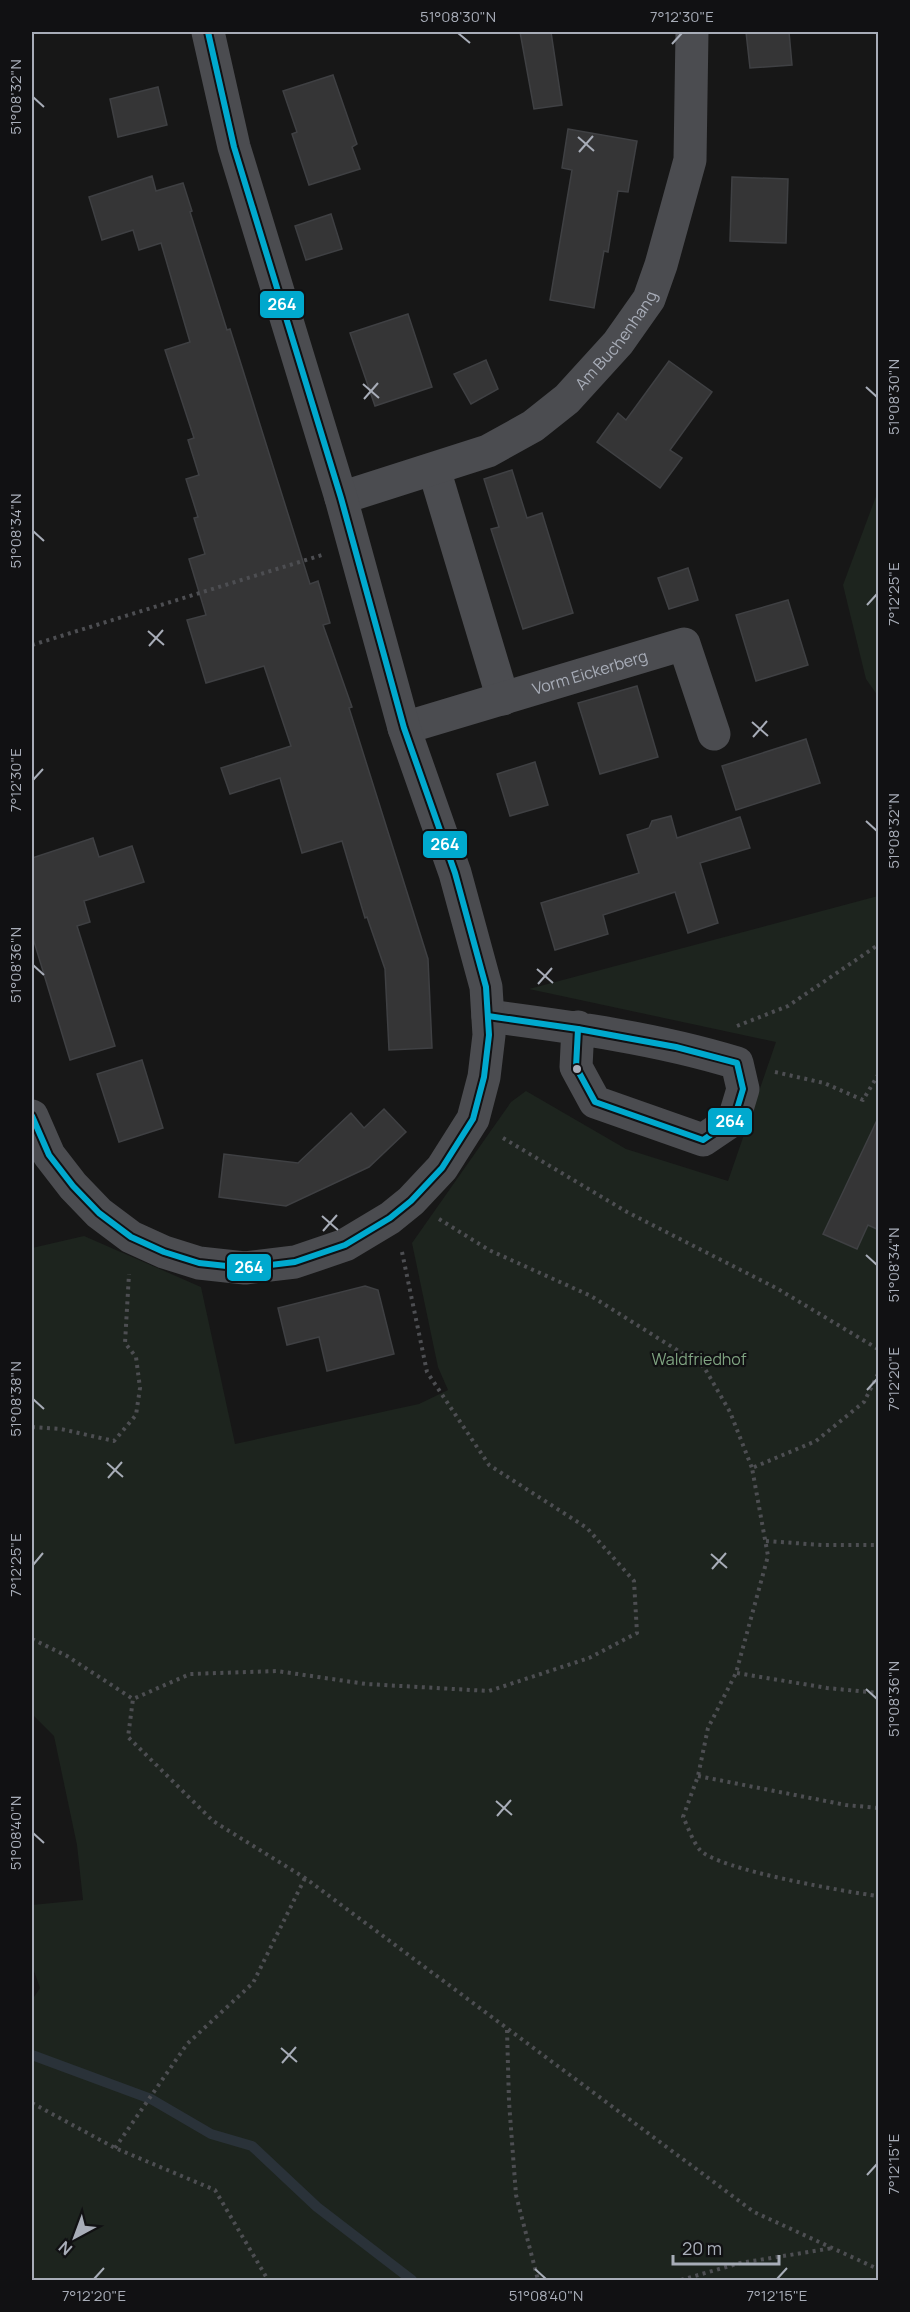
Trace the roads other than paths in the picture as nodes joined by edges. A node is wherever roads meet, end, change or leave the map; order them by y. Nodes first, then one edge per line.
1 (208, 32) edge
2 (692, 32) edge
3 (434, 469) junction
4 (341, 498) junction
5 (503, 699) junction
6 (404, 728) junction
7 (714, 734) dead end
8 (488, 1016) junction
9 (578, 1027) junction
10 (32, 1116) edge

1 - 4 street
2 - 3 street, Am Buchenhang
3 - 4 street, Am Buchenhang
3 - 5 street
4 - 6 street
5 - 6 street, Vorm Eickerberg
5 - 7 street, Vorm Eickerberg
6 - 8 street
8 - 9 street
8 - 10 street
9 - 9 street

